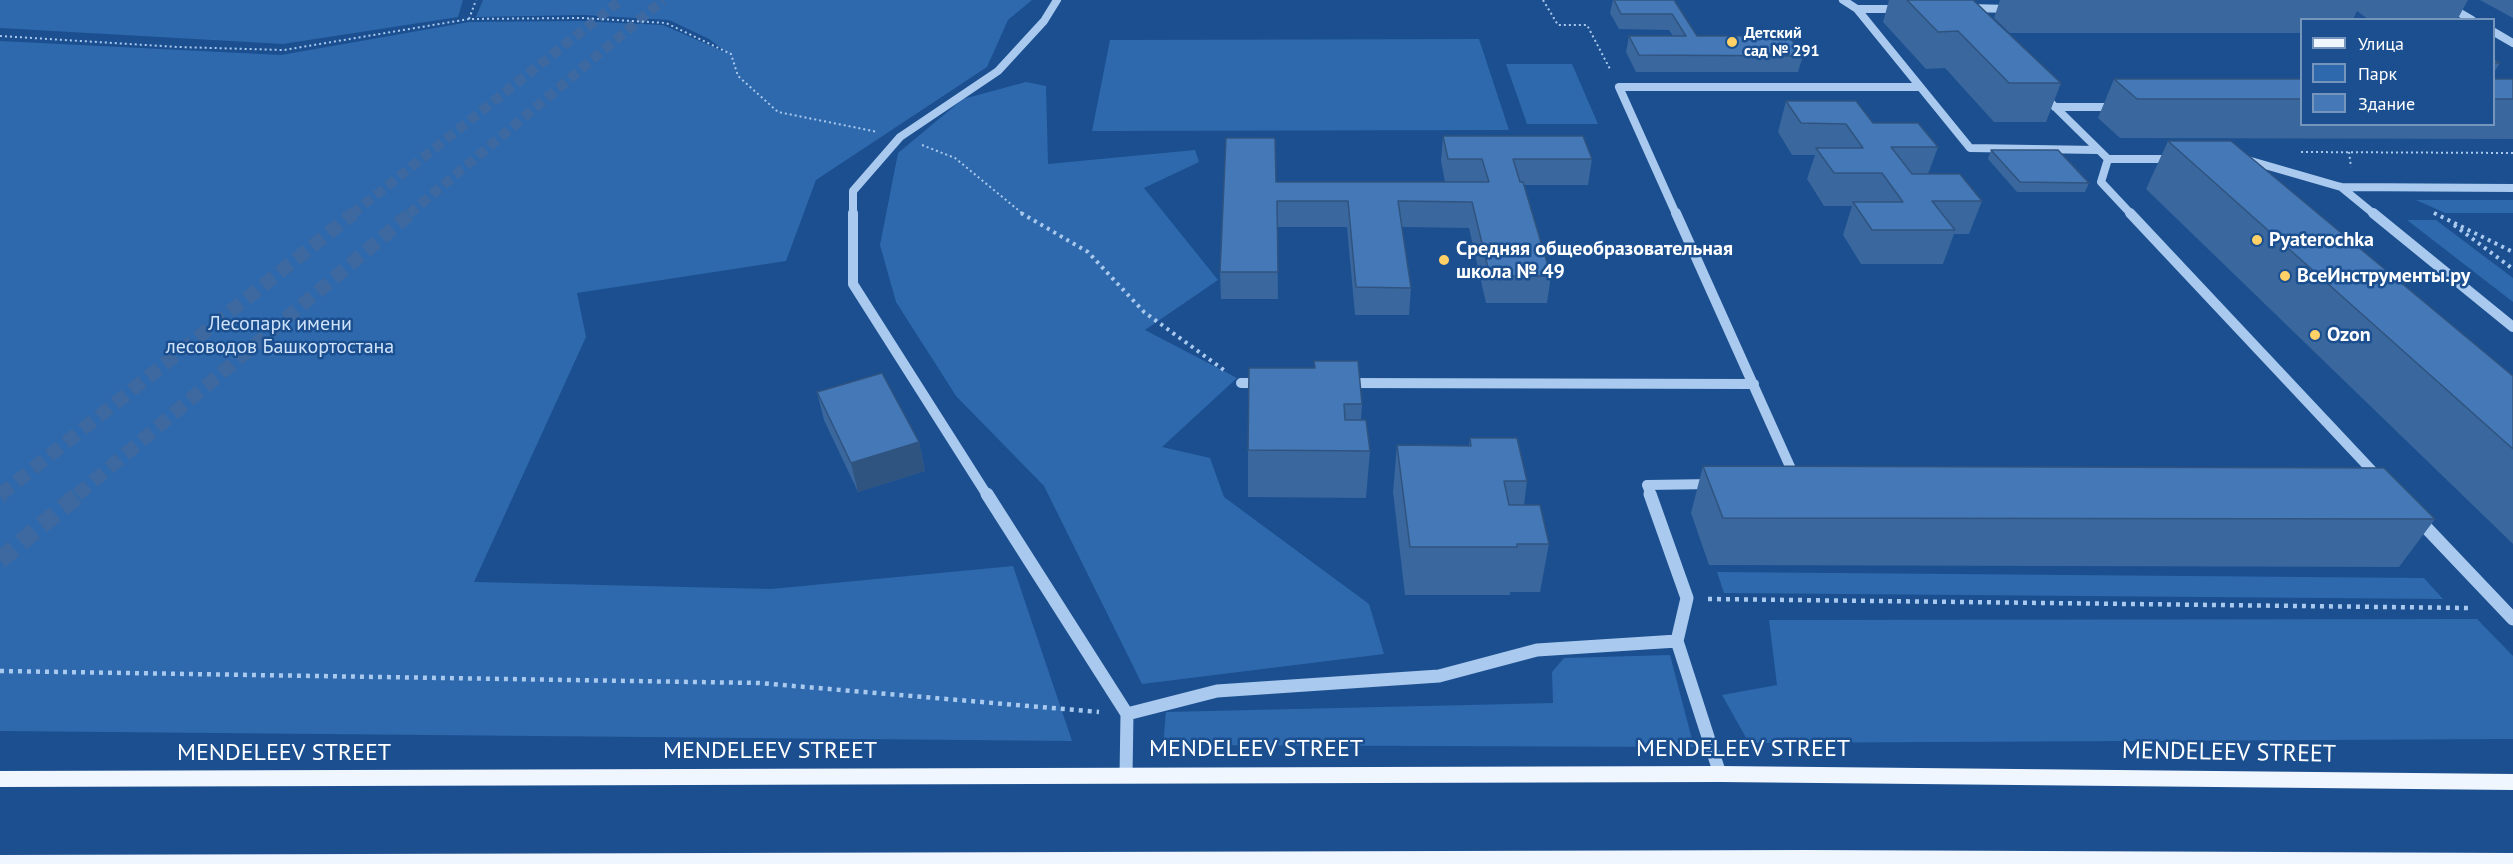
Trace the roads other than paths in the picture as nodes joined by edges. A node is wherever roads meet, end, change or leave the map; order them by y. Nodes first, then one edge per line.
1 (1057, 0) edge
2 (1843, 0) edge
3 (2438, 0) edge
4 (1955, 8) edge
5 (1857, 9) junction
6 (1912, 9) edge
7 (2015, 9) dead end
8 (2469, 18) edge
9 (2495, 33) edge
10 (2513, 43) edge
11 (1920, 87) junction
12 (2038, 90) edge
13 (2055, 107) junction
14 (2125, 107) edge
15 (2098, 150) junction
16 (2108, 159) junction
17 (2177, 159) edge
18 (2235, 159) edge
19 (2341, 187) junction
20 (2513, 188) edge
21 (2513, 327) edge
22 (1241, 383) dead end
23 (1277, 383) edge
24 (1337, 383) edge
25 (1754, 384) junction
26 (2383, 482) edge
27 (1798, 483) edge
28 (1728, 484) edge
29 (2413, 513) edge
30 (2513, 619) edge
31 (1677, 641) junction
32 (1127, 714) junction
33 (1720, 774) junction
34 (1126, 775) junction
35 (0, 779) edge
36 (2513, 782) edge
37 (1679, 861) edge
38 (1806, 861) edge
39 (1176, 862) edge
40 (2513, 862) edge
41 (0, 864) edge

1 - 32 street
2 - 5 street
3 - 8 street
4 - 7 street
5 - 6 street
5 - 11 street
9 - 10 street
11 - 15 street
11 - 25 street
12 - 13 street
13 - 14 street
13 - 15 street
15 - 16 street
16 - 17 street
16 - 26 street
18 - 19 street
19 - 20 street
19 - 21 street
22 - 23 street
24 - 25 street
25 - 27 street
28 - 31 street
29 - 30 street
31 - 32 street
31 - 33 street
32 - 34 street
33 - 34 main road, MENDELEEV STREET
33 - 36 main road, MENDELEEV STREET
34 - 35 main road, MENDELEEV STREET
37 - 38 main road
37 - 39 main road
38 - 40 main road
39 - 41 main road

